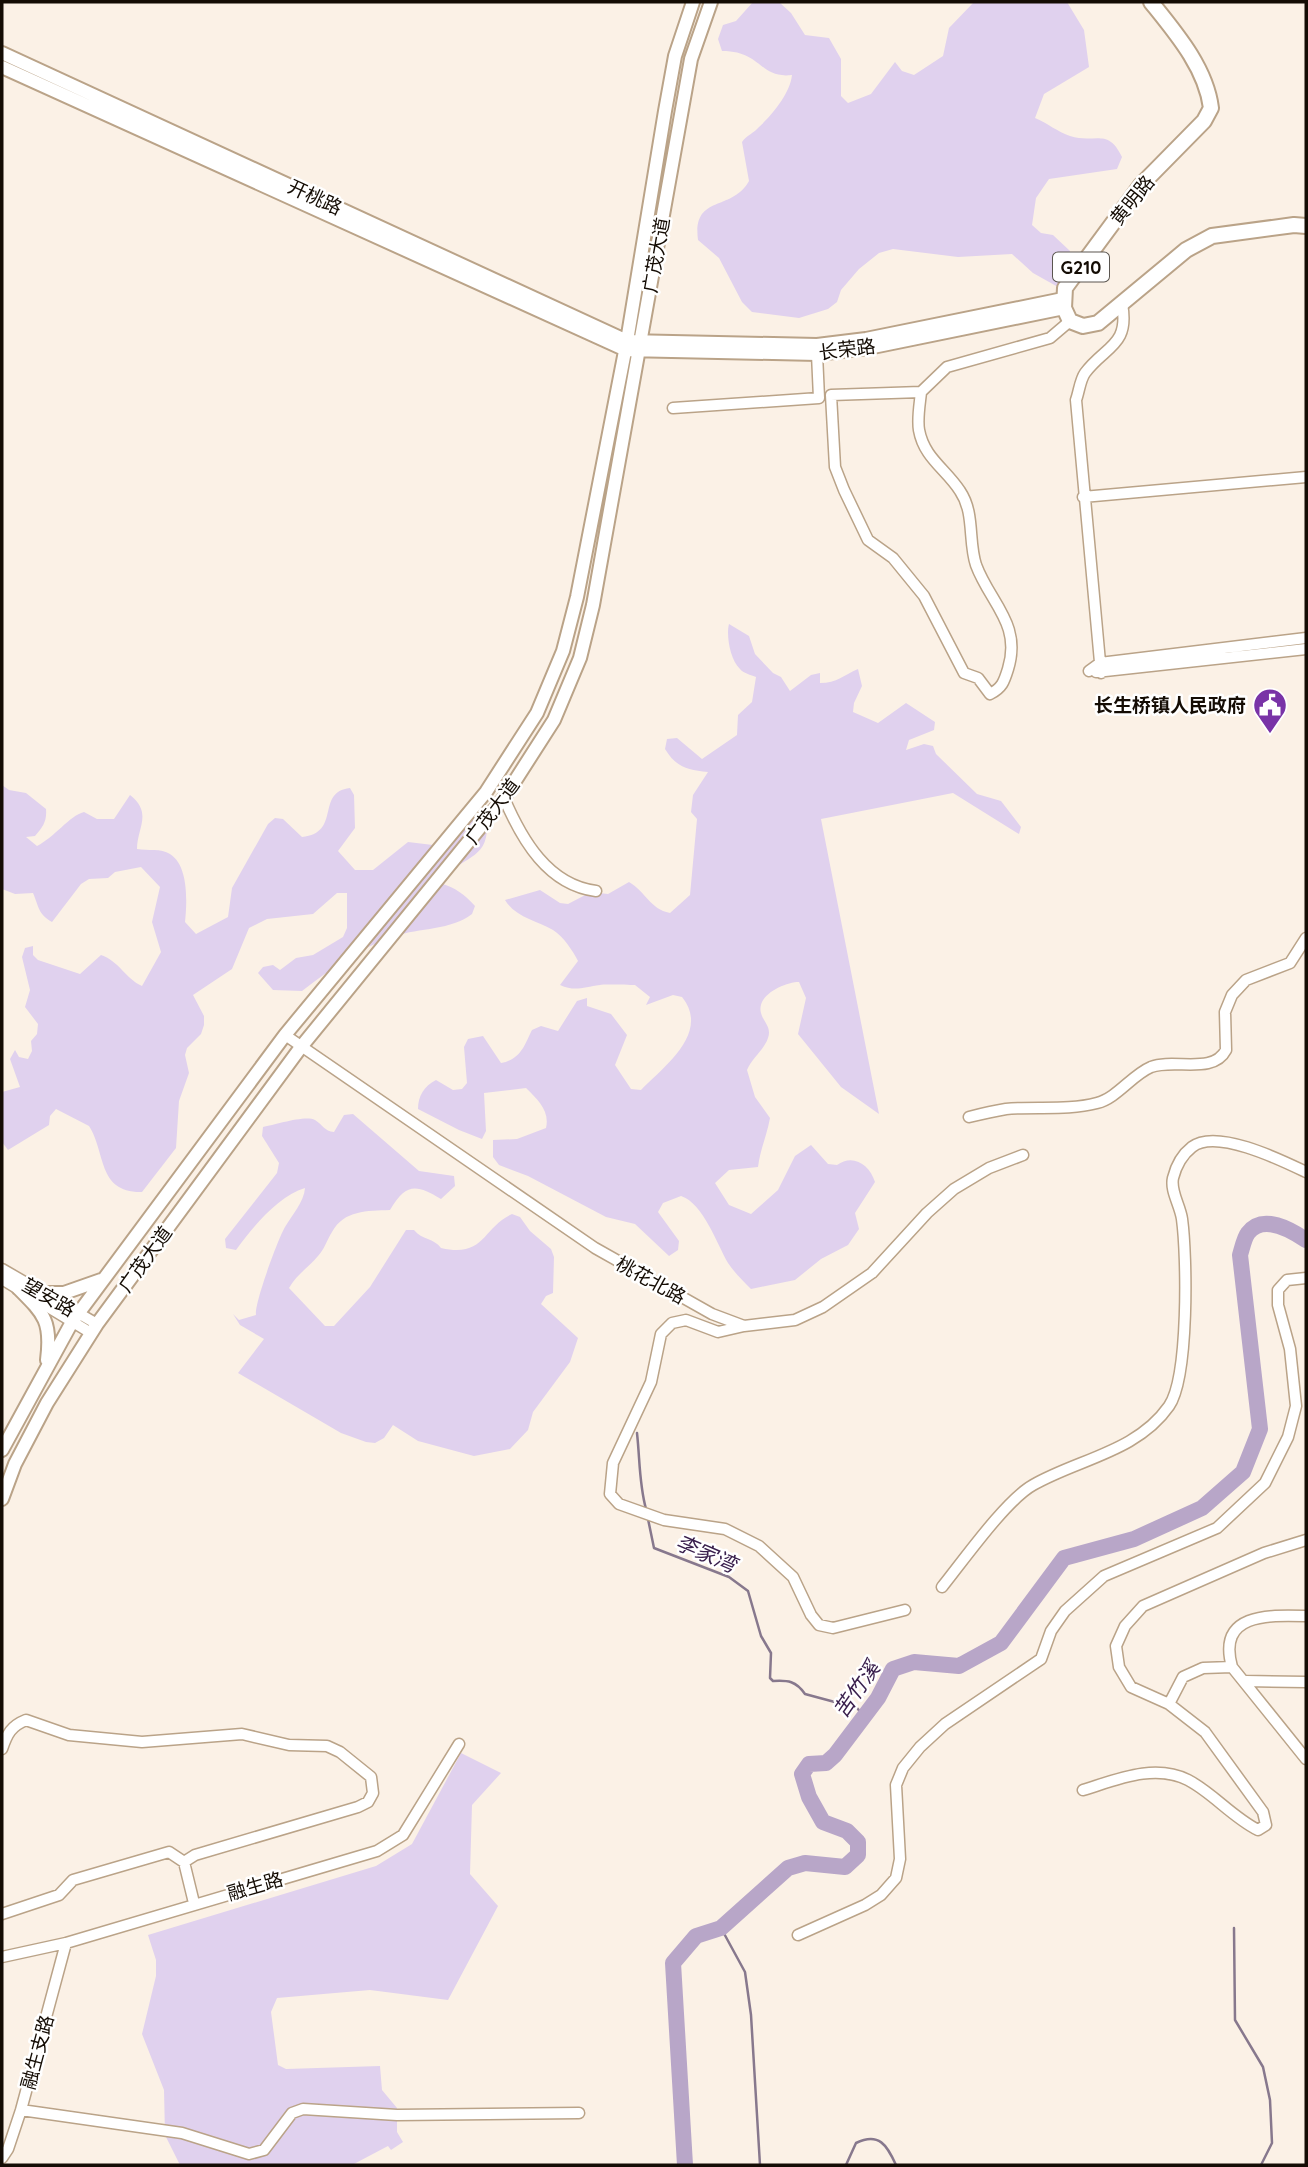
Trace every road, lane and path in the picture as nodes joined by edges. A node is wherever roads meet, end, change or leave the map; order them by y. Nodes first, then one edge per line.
1 (692, 2) edge
2 (711, 2) edge
3 (1151, 2) edge
4 (2, 53) edge
5 (2, 67) edge
6 (1306, 226) edge
7 (1122, 303) junction
8 (1066, 309) junction
9 (633, 347) junction
10 (817, 354) junction
11 (921, 392) junction
12 (673, 408) dead end
13 (1306, 477) edge
14 (1083, 497) junction
15 (1306, 638) edge
16 (1306, 649) edge
17 (1101, 668) junction
18 (504, 798) junction
19 (596, 891) dead end
20 (1306, 938) edge
21 (285, 1035) junction
22 (301, 1048) junction
23 (969, 1117) dead end
24 (1023, 1155) dead end
25 (1306, 1172) edge
26 (2, 1269) edge
27 (104, 1278) junction
28 (1306, 1278) edge
29 (2, 1279) edge
30 (18, 1288) junction
31 (42, 1293) junction
32 (75, 1318) junction
33 (744, 1326) junction
34 (94, 1329) junction
35 (46, 1367) junction
36 (2, 1450) edge
37 (2, 1499) edge
38 (1306, 1540) edge
39 (942, 1587) dead end
40 (905, 1610) dead end
41 (1306, 1616) edge
42 (1231, 1667) junction
43 (1246, 1681) junction
44 (1306, 1682) edge
45 (1169, 1704) junction
46 (459, 1744) dead end
47 (2, 1749) edge
48 (1306, 1759) edge
49 (1083, 1790) dead end
50 (184, 1862) junction
51 (194, 1903) junction
52 (2, 1914) edge
53 (798, 1936) dead end
54 (66, 1943) junction
55 (2, 1957) edge
56 (21, 2110) junction
57 (579, 2113) dead end
58 (2, 2158) edge

1 - 9 main road, 广茂大道
2 - 9 main road, 广茂大道
3 - 8 highway, 黄明路 / G210
4 - 9 main road, 开桃路
5 - 9 main road, 开桃路
6 - 7 highway, G210
7 - 8 highway, G210
7 - 14 street
8 - 9 main road, 长荣路
8 - 10 main road, 长荣路
8 - 11 street
9 - 10 main road, 长荣路
9 - 18 main road, 广茂大道
9 - 21 main road, 广茂大道
10 - 12 street
11 - 11 street
13 - 14 street
14 - 17 street
15 - 17 street
16 - 17 street
18 - 19 street
18 - 22 main road, 广茂大道
20 - 23 street
21 - 22 street, 桃花北路
21 - 27 main road, 广茂大道
22 - 33 street, 桃花北路
22 - 34 main road, 广茂大道
24 - 33 street, 桃花北路
25 - 39 street
26 - 31 street, 望安路
27 - 31 main road
27 - 32 main road, 广茂大道
28 - 53 street
29 - 30 street, 望安路
30 - 32 street, 望安路
30 - 35 main road
31 - 32 street, 望安路
32 - 34 street, 望安路
32 - 35 main road, 广茂大道
33 - 40 street
34 - 37 main road, 广茂大道
35 - 36 main road, 广茂大道
38 - 45 street
41 - 42 street
42 - 43 street
42 - 45 street
43 - 44 street
43 - 48 street
45 - 49 street
46 - 51 street, 融生路
47 - 50 street
50 - 51 street
50 - 52 street
51 - 54 street, 融生路
54 - 55 street, 融生路
54 - 56 street, 融生支路
56 - 57 street
56 - 58 street, 融生支路

